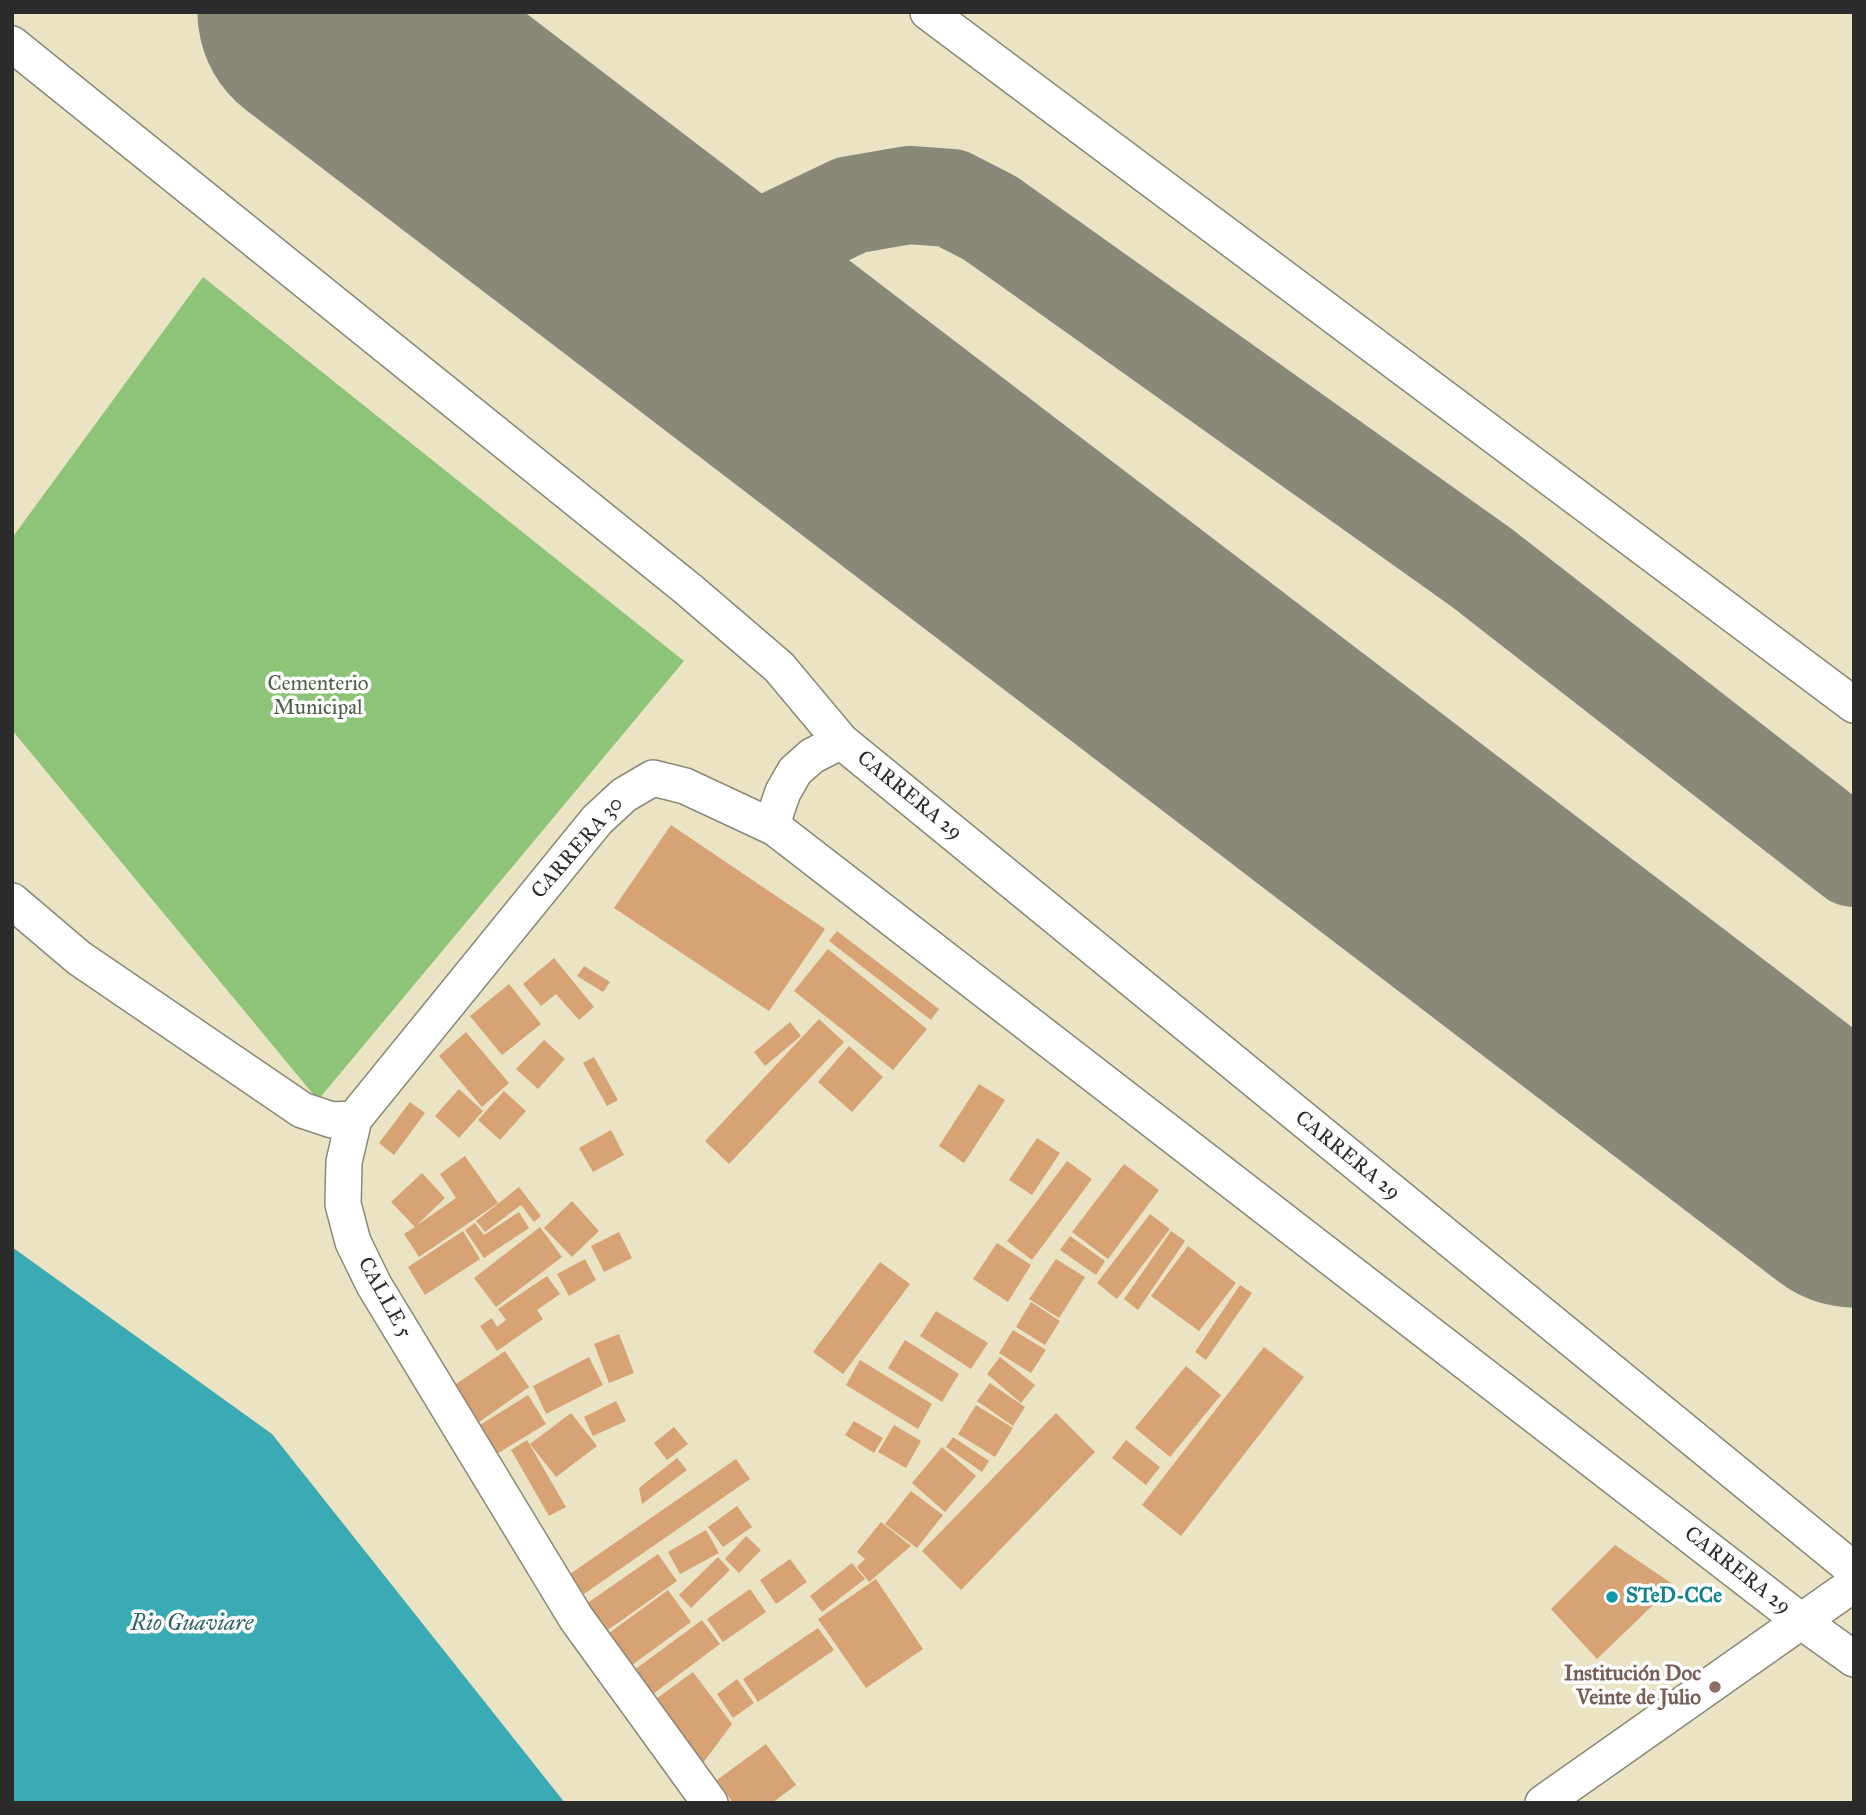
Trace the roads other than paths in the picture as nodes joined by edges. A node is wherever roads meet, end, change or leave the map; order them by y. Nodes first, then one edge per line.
1 (928, 12) edge
2 (12, 44) edge
3 (1854, 705) edge
4 (841, 741) junction
5 (775, 828) junction
6 (12, 901) edge
7 (354, 1119) junction
8 (1854, 1570) edge
9 (1854, 1584) edge
10 (1801, 1621) junction
11 (1854, 1659) edge
12 (710, 1803) edge
13 (1544, 1803) edge

1 - 3 street
2 - 4 street, CARRERA 29
4 - 5 street
4 - 8 street, CARRERA 29
5 - 7 street, CARRERA 30
5 - 10 street, CARRERA 29
6 - 7 street
7 - 12 street, CALLE 5
9 - 10 street, CARRERA 29
10 - 11 street, CARRERA 29
10 - 13 street, CARRERA 29

